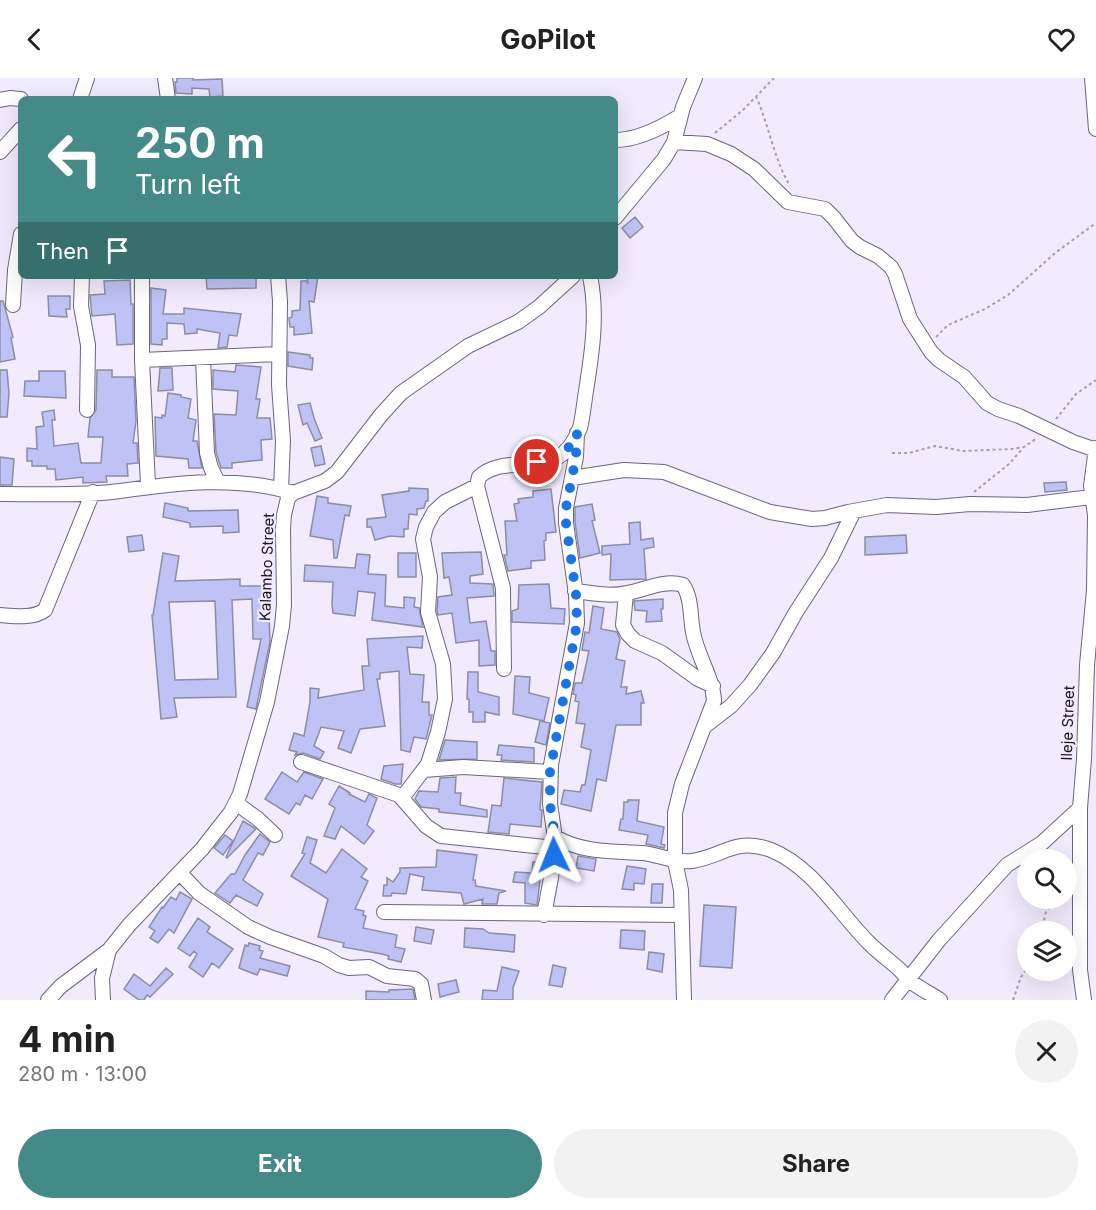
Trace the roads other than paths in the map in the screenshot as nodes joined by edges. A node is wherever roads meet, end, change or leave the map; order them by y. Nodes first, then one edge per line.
1 (87, 78) edge
2 (165, 78) edge
3 (694, 78) edge
4 (1092, 78) edge
5 (81, 96) edge
6 (168, 96) edge
7 (18, 99) edge
8 (0, 100) edge
9 (680, 116) junction
10 (1096, 129) edge
11 (18, 132) edge
12 (618, 140) edge
13 (674, 142) junction
14 (0, 152) edge
15 (618, 214) edge
16 (18, 252) edge
17 (82, 279) edge
18 (142, 279) edge
19 (278, 279) edge
20 (570, 279) edge
21 (590, 279) edge
22 (13, 305) dead end
23 (279, 354) junction
24 (203, 358) junction
25 (142, 360) junction
26 (87, 410) dead end
27 (577, 433) junction
28 (1096, 449) edge
29 (1094, 475) edge
30 (572, 478) junction
31 (218, 482) junction
32 (148, 485) junction
33 (477, 486) junction
34 (287, 491) junction
35 (93, 492) junction
36 (0, 494) edge
37 (1091, 497) junction
38 (854, 510) junction
39 (575, 591) junction
40 (626, 594) junction
41 (0, 615) edge
42 (504, 669) dead end
43 (713, 686) junction
44 (705, 726) junction
45 (301, 762) dead end
46 (424, 770) junction
47 (550, 772) junction
48 (402, 798) junction
49 (236, 803) junction
50 (1080, 808) junction
51 (275, 836) dead end
52 (554, 843) junction
53 (675, 861) junction
54 (180, 873) junction
55 (384, 912) dead end
56 (544, 915) junction
57 (680, 915) junction
58 (109, 950) junction
59 (907, 979) junction
60 (48, 1000) edge
61 (103, 1000) edge
62 (424, 1000) edge
63 (684, 1000) edge
64 (892, 1000) edge
65 (940, 1000) edge
66 (1084, 1000) edge

1 - 5 street
2 - 6 street
3 - 9 street
4 - 10 street
7 - 8 street
9 - 12 street
9 - 13 street
11 - 14 street
13 - 15 street
13 - 28 street
16 - 22 street
17 - 26 street
18 - 25 street
19 - 23 street, Kalambo Street
20 - 34 street
21 - 27 street
23 - 24 street
23 - 34 street, Kalambo Street
24 - 25 street
24 - 31 street
25 - 32 street
27 - 30 street
27 - 33 street
28 - 29 street, Ileje Street
29 - 37 street, Ileje Street
30 - 38 street
30 - 39 street
31 - 32 street
31 - 34 street
32 - 35 street
33 - 42 street
33 - 46 street
34 - 49 street, Kalambo Street
35 - 36 street
35 - 41 street
37 - 38 street
37 - 50 street, Ileje Street
38 - 44 street
39 - 40 street
39 - 47 street
40 - 43 street
40 - 43 street
43 - 44 street
44 - 53 street
45 - 48 street
46 - 47 street
46 - 48 street
47 - 52 street
48 - 52 street
49 - 51 street
49 - 54 street, Kalambo Street
50 - 59 street
50 - 66 street, Ileje Street
52 - 53 street
52 - 56 street
53 - 57 street
53 - 59 street
54 - 58 street, Kalambo Street
54 - 62 street
55 - 56 street
56 - 57 street
57 - 63 street
58 - 60 street, Kalambo Street
58 - 61 street, Kalambo Street
59 - 64 street
59 - 65 street

